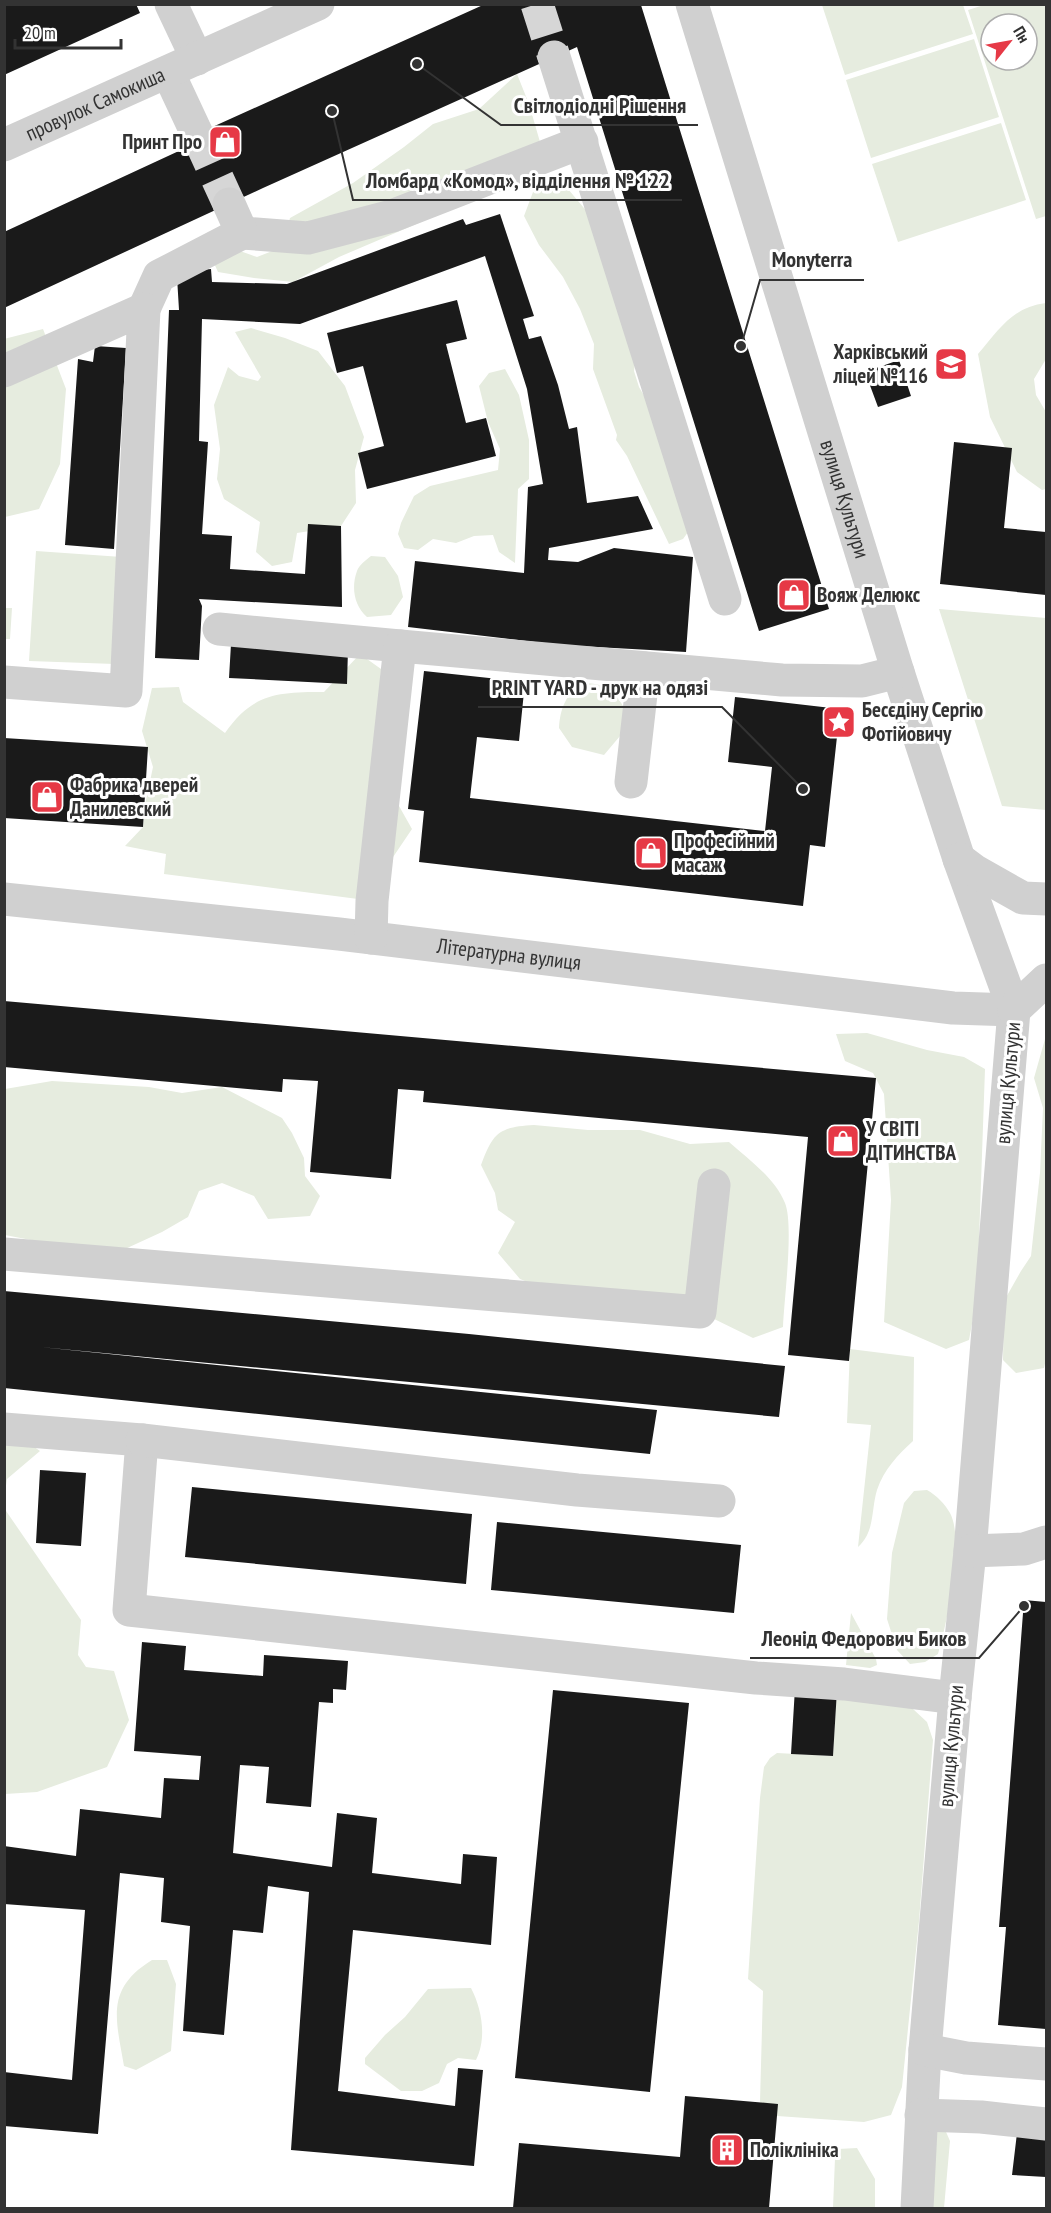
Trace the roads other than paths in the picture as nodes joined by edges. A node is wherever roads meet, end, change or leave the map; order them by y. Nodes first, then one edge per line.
1 (171, 4) edge
2 (318, 4) edge
3 (692, 4) edge
4 (555, 57) tunnel mouth
5 (182, 66) junction
6 (197, 134) tunnel mouth
7 (582, 142) junction
8 (4, 145) edge
9 (229, 204) tunnel mouth
10 (242, 233) junction
11 (144, 309) junction
12 (4, 371) edge
13 (725, 599) dead end
14 (219, 629) dead end
15 (400, 646) junction
16 (644, 668) junction
17 (898, 672) junction
18 (4, 682) edge
19 (631, 782) dead end
20 (959, 859) junction
21 (4, 899) edge
22 (1047, 899) edge
23 (371, 938) junction
24 (1047, 980) edge
25 (1014, 1010) junction
26 (714, 1185) dead end
27 (4, 1254) edge
28 (4, 1429) edge
29 (142, 1440) junction
30 (719, 1501) dead end
31 (1047, 1542) edge
32 (970, 1551) junction
33 (955, 1698) junction
34 (925, 2050) junction
35 (1047, 2064) edge
36 (921, 2115) junction
37 (1047, 2124) edge
38 (917, 2208) edge

1 - 5 street
2 - 5 street, провулок Самокиша
3 - 17 street, вулиця Культури
4 - 7 street
5 - 6 street
5 - 8 street, провулок Самокиша
7 - 10 street
7 - 13 street
9 - 10 street
10 - 11 street
11 - 12 street
11 - 18 street
14 - 15 street
15 - 16 street
15 - 23 street
16 - 17 street
16 - 19 street
17 - 20 street, вулиця Культури
20 - 22 street
20 - 25 street, вулиця Культури
21 - 23 street, Літературна вулиця
23 - 25 street, Літературна вулиця
24 - 25 street
25 - 32 street, вулиця Культури
26 - 27 street
28 - 29 street
29 - 30 street
29 - 33 street
31 - 32 street
32 - 33 street, вулиця Культури
33 - 34 street, вулиця Культури
34 - 35 street
34 - 36 street, вулиця Культури
36 - 37 street
36 - 38 street, вулиця Культури

